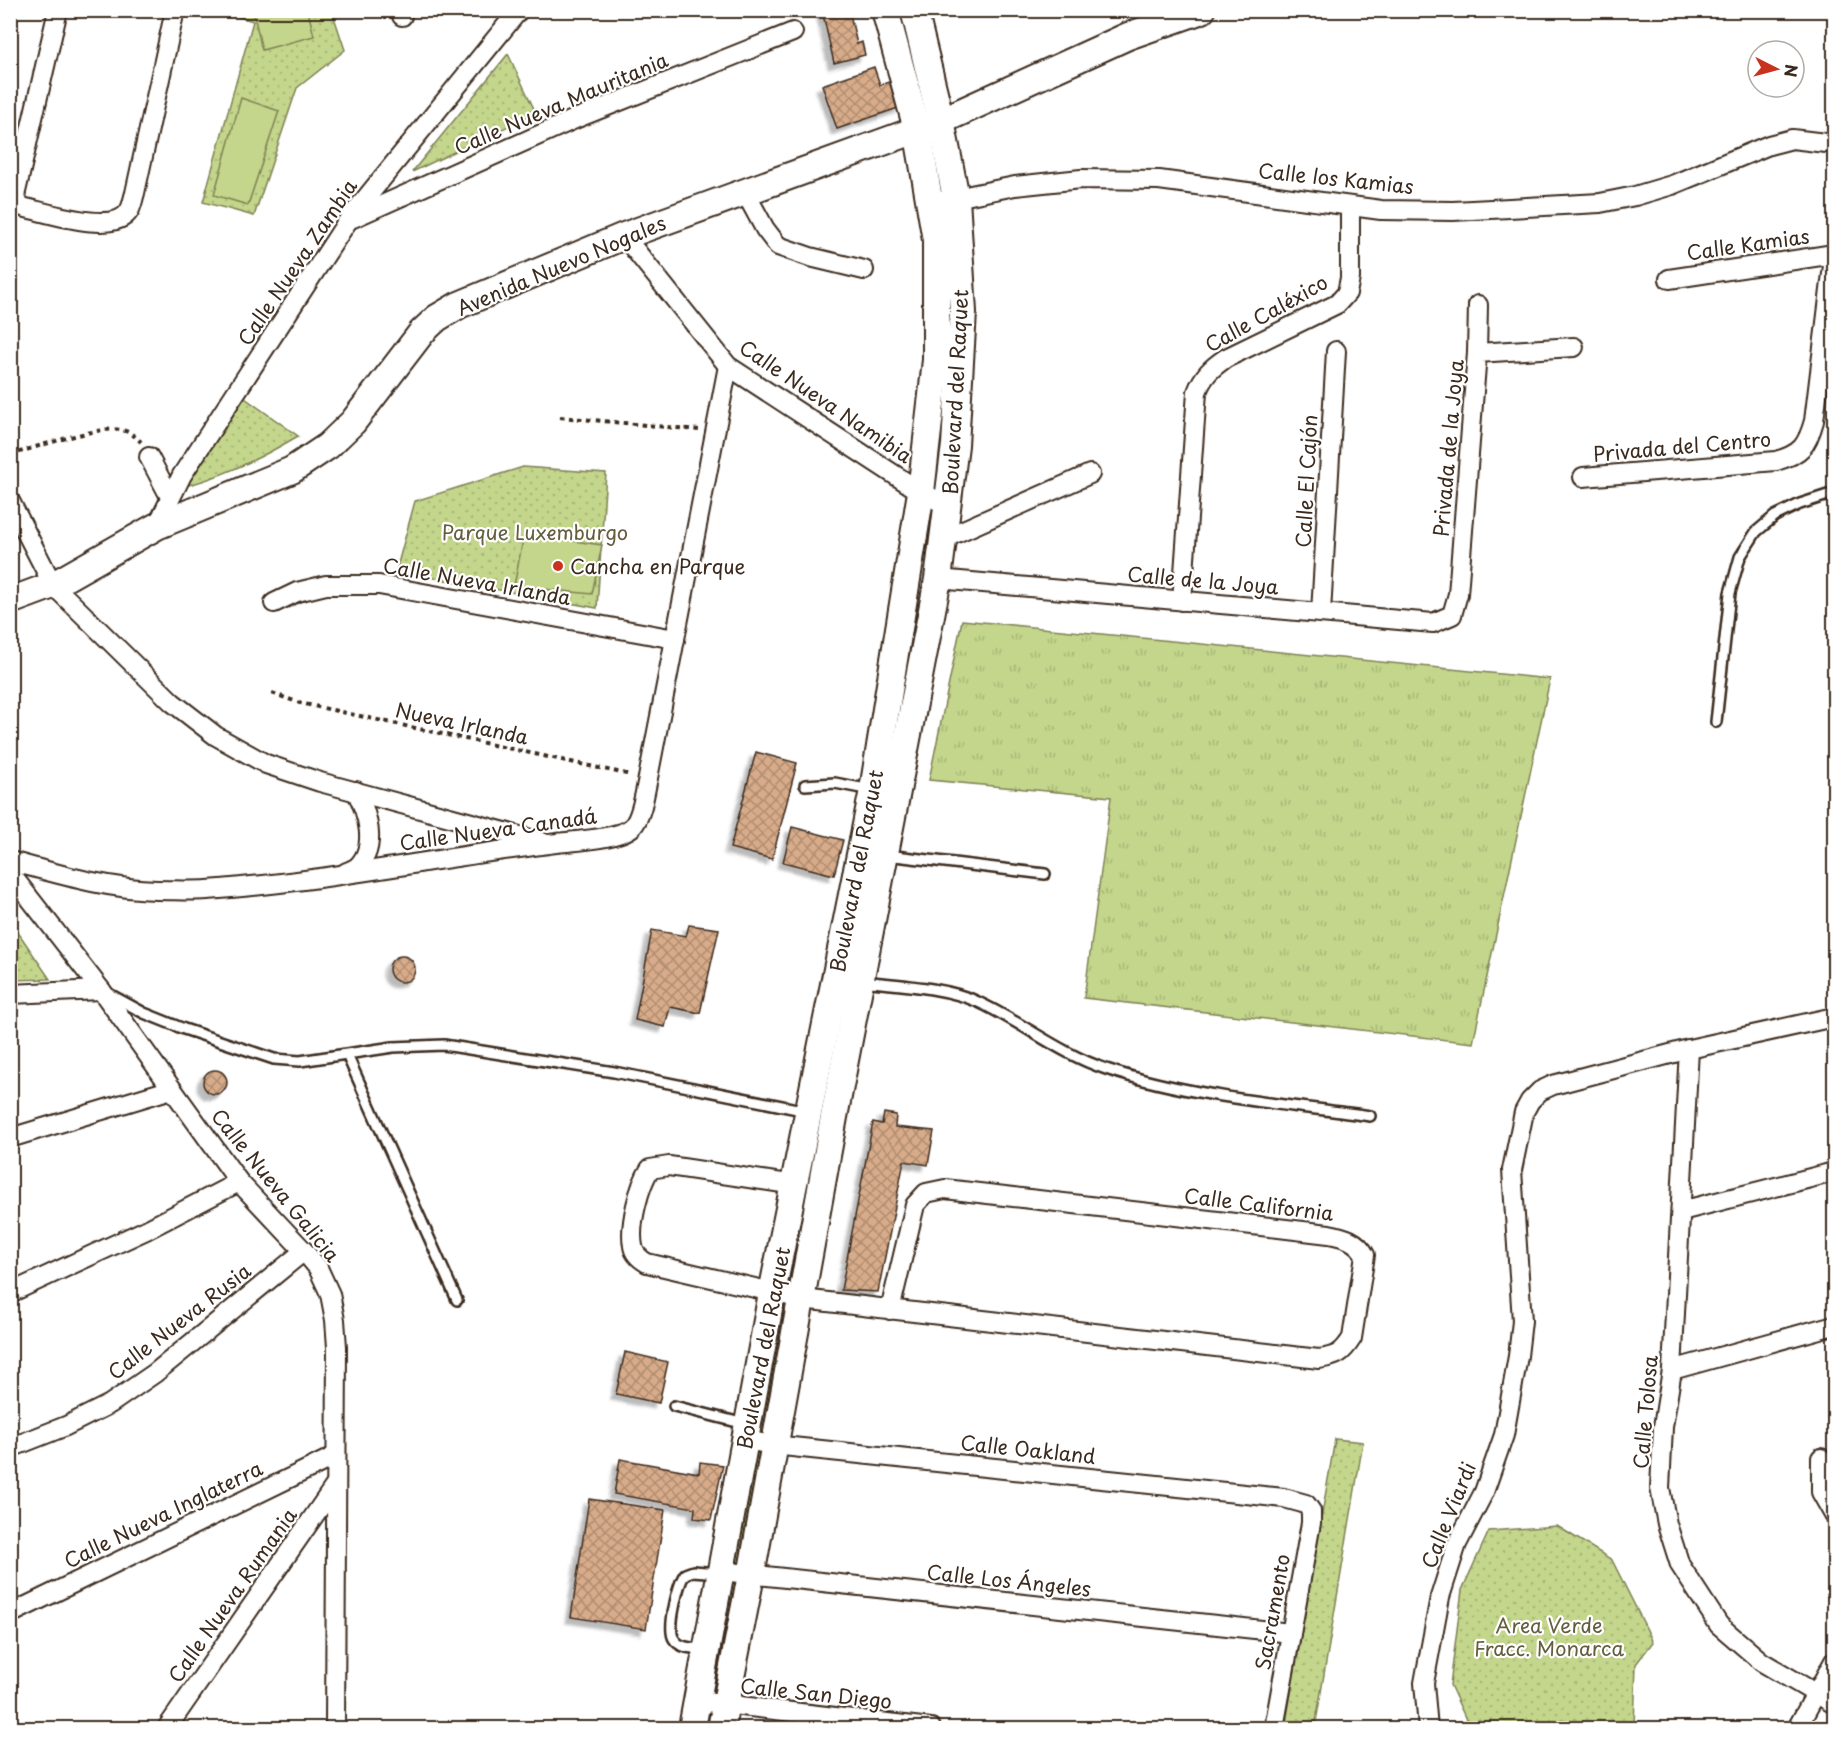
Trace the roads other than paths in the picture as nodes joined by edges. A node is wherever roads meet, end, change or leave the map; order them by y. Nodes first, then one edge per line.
1 (58, 10) edge
2 (175, 10) edge
3 (519, 10) edge
4 (885, 10) edge
5 (914, 10) edge
6 (1202, 10) edge
7 (793, 32) dead end
8 (941, 121) junction
9 (917, 129) junction
10 (1834, 144) edge
11 (745, 192) junction
12 (957, 198) junction
13 (931, 203) junction
14 (1350, 206) junction
15 (349, 219) junction
16 (624, 236) junction
17 (1834, 255) edge
18 (864, 270) dead end
19 (1669, 279) dead end
20 (1478, 305) dead end
21 (1574, 347) dead end
22 (1336, 351) dead end
23 (1477, 353) junction
24 (728, 366) junction
25 (149, 457) road end
26 (1090, 474) dead end
27 (1584, 477) dead end
28 (921, 492) junction
29 (1834, 493) edge
30 (170, 497) junction
31 (10, 501) edge
32 (948, 506) junction
33 (157, 526) junction
34 (943, 539) junction
35 (938, 579) junction
36 (52, 585) junction
37 (10, 601) edge
38 (1182, 601) junction
39 (274, 603) dead end
40 (1456, 606) joint
41 (1322, 613) junction
42 (675, 639) junction
43 (1716, 722) dead end
44 (805, 785) dead end
45 (873, 790) junction
46 (356, 792) junction
47 (549, 844) junction
48 (885, 855) junction
49 (10, 861) edge
50 (10, 873) edge
51 (344, 874) junction
52 (1045, 874) dead end
53 (860, 980) junction
54 (101, 990) junction
55 (10, 994) edge
56 (1834, 1017) edge
57 (1689, 1049) junction
58 (347, 1055) junction
59 (172, 1089) junction
60 (821, 1114) junction
61 (1370, 1116) dead end
62 (10, 1138) edge
63 (1834, 1172) edge
64 (239, 1182) junction
65 (795, 1185) junction
66 (1681, 1211) junction
67 (304, 1251) junction
68 (10, 1293) edge
69 (772, 1293) junction
70 (802, 1299) junction
71 (457, 1300) dead end
72 (890, 1310) junction
73 (1834, 1325) edge
74 (1672, 1370) junction
75 (675, 1406) dead end
76 (746, 1432) junction
77 (773, 1445) junction
78 (10, 1448) edge
79 (335, 1456) junction
80 (1821, 1458) dead end
81 (334, 1487) junction
82 (1306, 1504) joint
83 (1834, 1515) edge
84 (721, 1572) junction
85 (751, 1574) junction
86 (10, 1614) edge
87 (1291, 1633) junction
88 (707, 1649) junction
89 (1834, 1662) edge
90 (1816, 1694) junction
91 (697, 1701) junction
92 (1834, 1704) edge
93 (722, 1717) edge
94 (167, 1728) edge
95 (334, 1728) edge
96 (692, 1728) edge
97 (931, 1728) edge
98 (1274, 1728) edge
99 (1428, 1728) edge
100 (1797, 1728) edge

1 - 2 street
3 - 15 street, Calle Nueva Zambia
4 - 9 street, Boulevard del Raquet
5 - 8 street, Boulevard del Raquet
6 - 8 street, Avenida Nuevo Nogales
7 - 15 street, Calle Nueva Mauritania
8 - 9 street, Avenida Nuevo Nogales
8 - 12 street, Boulevard del Raquet
9 - 11 street, Avenida Nuevo Nogales
9 - 13 street, Boulevard del Raquet
10 - 14 street, Calle los Kamias
11 - 16 street, Avenida Nuevo Nogales
11 - 18 street
12 - 13 street, Calle los Kamias
12 - 14 street, Calle los Kamias
12 - 32 street, Boulevard del Raquet
13 - 28 street, Boulevard del Raquet
14 - 38 street, Calle Caléxico
15 - 30 street, Calle Nueva Zambia
16 - 24 street, Calle Nueva Namibia
16 - 33 street, Avenida Nuevo Nogales
17 - 19 street, Calle Kamias
17 - 27 street, Privada del Centro
20 - 23 street
21 - 23 street, Privada de la Joya
22 - 41 street, Calle El Cajón
23 - 40 street, Privada de la Joya
24 - 28 street, Calle Nueva Namibia
24 - 42 street, Calle Nueva Canadá
25 - 30 street
26 - 34 street
28 - 32 street, Calle Nueva Namibia
28 - 45 street, Boulevard del Raquet
29 - 43 lane
30 - 33 street, Calle Nueva Zambia
31 - 36 street
32 - 34 street, Boulevard del Raquet
33 - 36 street, Avenida Nuevo Nogales
34 - 35 street, Boulevard del Raquet
35 - 38 street, Calle de la Joya
35 - 48 street, Boulevard del Raquet
36 - 37 street, Avenida Nuevo Nogales
36 - 46 street
38 - 41 street, Calle de la Joya
39 - 42 street, Calle Nueva Irlanda
40 - 41 street, Calle de la Joya
42 - 47 street, Calle Nueva Canadá
44 - 45 lane
45 - 60 street, Boulevard del Raquet
46 - 47 street
46 - 51 street
47 - 51 street, Calle Nueva Canadá
48 - 52 lane
48 - 53 street, Boulevard del Raquet
49 - 51 street, Calle Nueva Canadá
50 - 54 street, Calle Nueva Galicia
53 - 60 street, Boulevard del Raquet
53 - 61 lane
54 - 55 street
54 - 58 lane
54 - 59 street, Calle Nueva Galicia
56 - 57 street, Calle Viardi
57 - 66 street, Calle Tolosa
57 - 99 street, Calle Viardi
58 - 60 lane
58 - 71 lane
59 - 62 street
59 - 64 street, Calle Nueva Galicia
60 - 65 street, Boulevard del Raquet
60 - 70 street, Boulevard del Raquet
63 - 66 street
64 - 67 street, Calle Nueva Galicia
64 - 68 street
65 - 69 street, Boulevard del Raquet
65 - 69 street, Calle California
66 - 74 street, Calle Tolosa
67 - 78 street, Calle Nueva Rusia
67 - 79 street, Calle Nueva Galicia
69 - 70 street, Calle California
69 - 76 street, Boulevard del Raquet
70 - 72 street, Calle California
70 - 77 street, Boulevard del Raquet
72 - 72 street, Calle California
73 - 74 street
74 - 90 street, Calle Tolosa
75 - 76 lane
76 - 77 street, Calle Oakland
76 - 84 street, Boulevard del Raquet
77 - 82 street, Calle Oakland
77 - 85 street, Boulevard del Raquet
79 - 81 street, Calle Nueva Galicia
79 - 86 street, Calle Nueva Inglaterra
80 - 83 street
81 - 94 street, Calle Nueva Rumania
81 - 95 street, Calle Nueva Galicia
82 - 87 street, Sacramento
84 - 85 street, Calle Los Ángeles
84 - 88 street, Boulevard del Raquet
84 - 88 lane
85 - 87 street, Calle Los Ángeles
85 - 93 street, Boulevard del Raquet
87 - 98 street, Sacramento
88 - 91 street, Boulevard del Raquet
89 - 90 street
90 - 92 street, Calle Tolosa
90 - 100 street
91 - 93 street, Calle San Diego
91 - 96 street, Boulevard del Raquet
93 - 97 street, Calle San Diego

